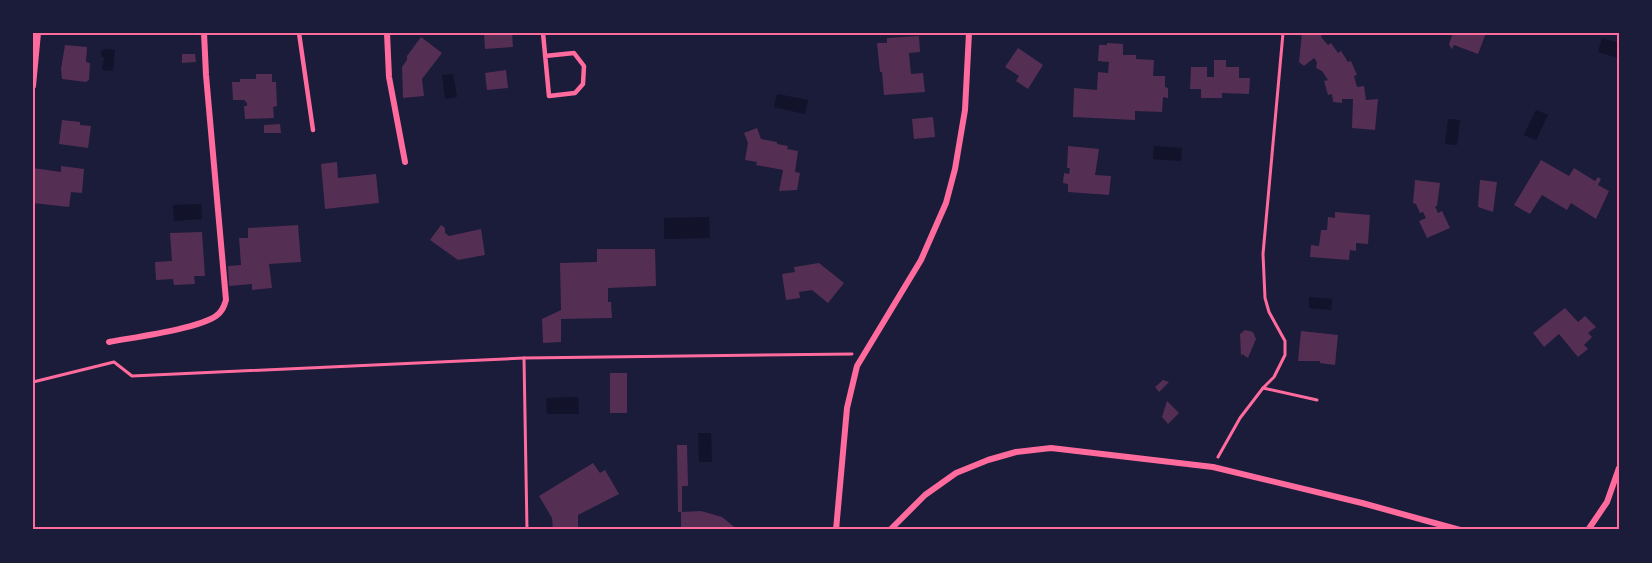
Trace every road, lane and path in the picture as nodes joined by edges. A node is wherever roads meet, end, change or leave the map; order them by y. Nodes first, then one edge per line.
1 (38, 33) edge
2 (204, 33) edge
3 (299, 33) edge
4 (387, 33) edge
5 (543, 33) edge
6 (969, 33) edge
7 (1283, 33) edge
8 (545, 56) junction
9 (33, 86) edge
10 (313, 130) dead end
11 (405, 162) dead end
12 (110, 342) dead end
13 (866, 353) junction
14 (525, 358) junction
15 (33, 382) edge
16 (1263, 388) junction
17 (1317, 400) dead end
18 (1213, 467) junction
19 (1619, 468) edge
20 (527, 530) edge
21 (836, 530) edge
22 (890, 530) edge
23 (1460, 530) edge
24 (1588, 530) edge

1 - 9 street
2 - 12 street
3 - 10 lane
4 - 11 street
5 - 8 lane
6 - 13 street
7 - 16 path
8 - 8 lane
13 - 14 path
13 - 21 street
14 - 15 path
14 - 20 path
16 - 17 path
16 - 18 path
18 - 22 street
18 - 23 street
19 - 24 street

